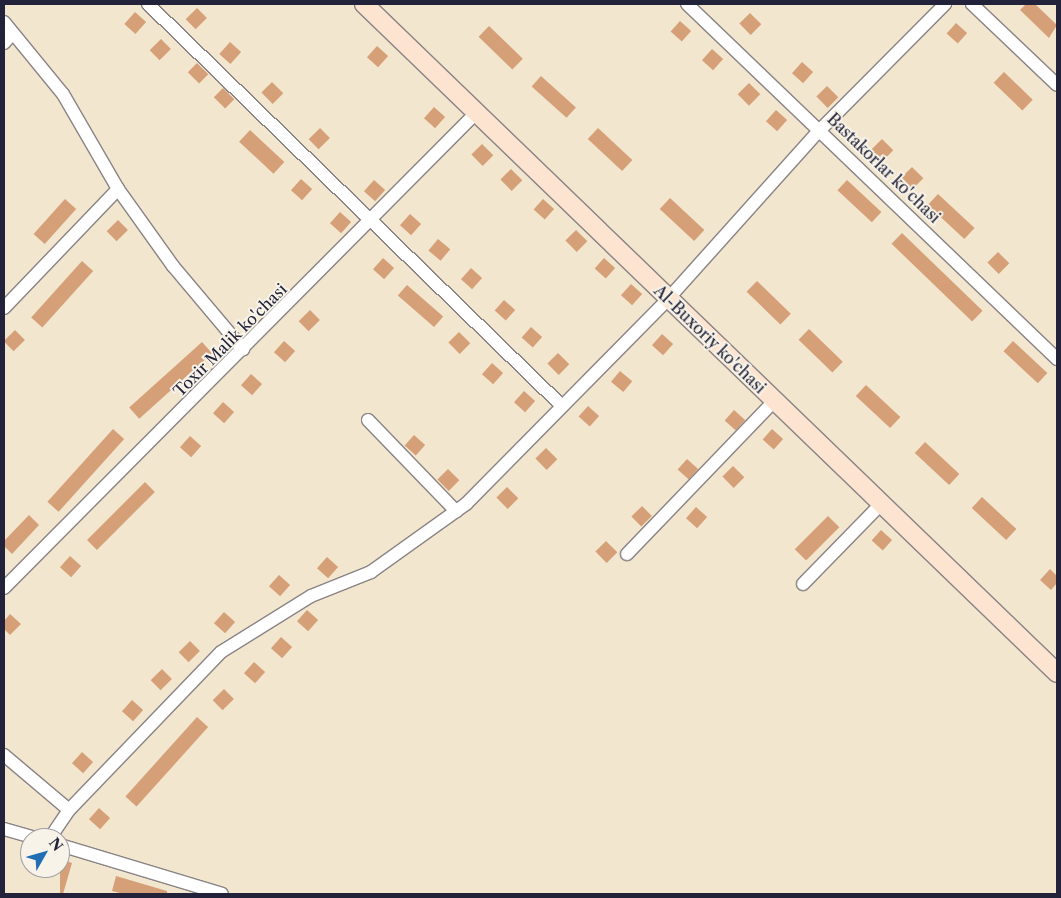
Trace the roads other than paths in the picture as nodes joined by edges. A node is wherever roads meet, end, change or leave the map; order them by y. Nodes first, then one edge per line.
1 (148, 4) edge
2 (364, 4) edge
3 (686, 4) edge
4 (945, 4) edge
5 (972, 4) edge
6 (4, 22) edge
7 (13, 33) junction
8 (4, 43) edge
9 (1057, 85) edge
10 (477, 112) junction
11 (821, 130) junction
12 (118, 189) junction
13 (369, 221) junction
14 (668, 299) junction
15 (4, 308) edge
16 (243, 349) junction
17 (1057, 358) edge
18 (774, 400) junction
19 (562, 406) junction
20 (368, 420) dead end
21 (881, 504) junction
22 (456, 511) junction
23 (627, 554) dead end
24 (803, 584) dead end
25 (4, 588) edge
26 (1057, 673) edge
27 (4, 754) edge
28 (69, 810) junction
29 (57, 828) edge
30 (4, 829) edge
31 (20, 834) edge
32 (70, 848) edge
33 (222, 894) edge

1 - 13 street
2 - 10 street, Al-Buxoriy ko'chasi
3 - 11 street, Bastakorlar ko'chasi
4 - 11 street
5 - 9 street
6 - 7 street
7 - 8 street
7 - 12 street
10 - 13 street, Toxir Malik ko'chasi
10 - 14 street, Al-Buxoriy ko'chasi
11 - 14 street
11 - 17 street, Bastakorlar ko'chasi
12 - 15 street
12 - 16 street
13 - 16 street, Toxir Malik ko'chasi
13 - 19 street
14 - 18 street, Al-Buxoriy ko'chasi
14 - 19 street
16 - 25 street, Toxir Malik ko'chasi
18 - 21 street, Al-Buxoriy ko'chasi
18 - 23 street
19 - 22 street
20 - 22 street
21 - 24 street
21 - 26 street, Al-Buxoriy ko'chasi
22 - 28 street
27 - 28 street
28 - 29 street
30 - 31 street
32 - 33 street

